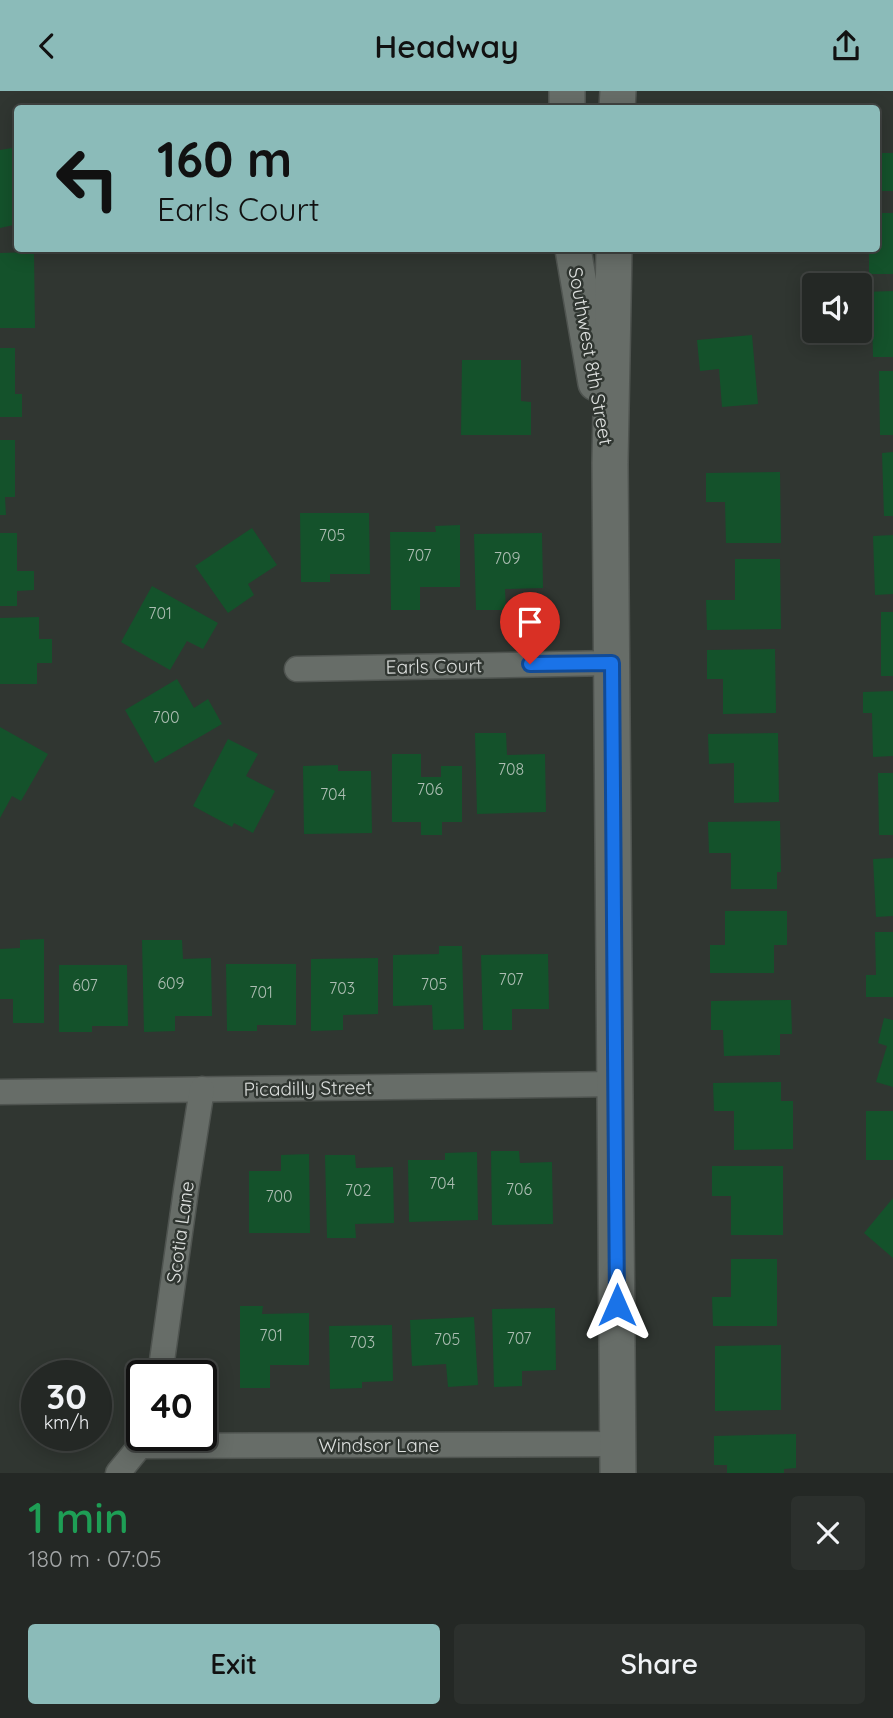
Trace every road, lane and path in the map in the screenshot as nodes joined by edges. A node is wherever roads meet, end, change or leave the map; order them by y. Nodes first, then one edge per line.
1 (574, 252) edge
2 (614, 252) edge
3 (610, 463) junction
4 (612, 663) junction
5 (297, 669) dead end
6 (616, 1084) junction
7 (202, 1089) junction
8 (0, 1092) edge
9 (162, 1360) edge
10 (217, 1444) edge
11 (134, 1451) edge
12 (618, 1459) edge
13 (118, 1473) edge

1 - 3 street, Southwest 8th Street
2 - 3 street, Southwest 8th Street
3 - 4 street, Southwest 8th Street
4 - 5 street, Earls Court
4 - 6 street, Southwest 8th Street
6 - 7 street, Picadilly Street
6 - 12 street, Southwest 8th Street
7 - 8 street, Picadilly Street
7 - 9 street, Scotia Lane
10 - 12 street, Windsor Lane
11 - 13 street

